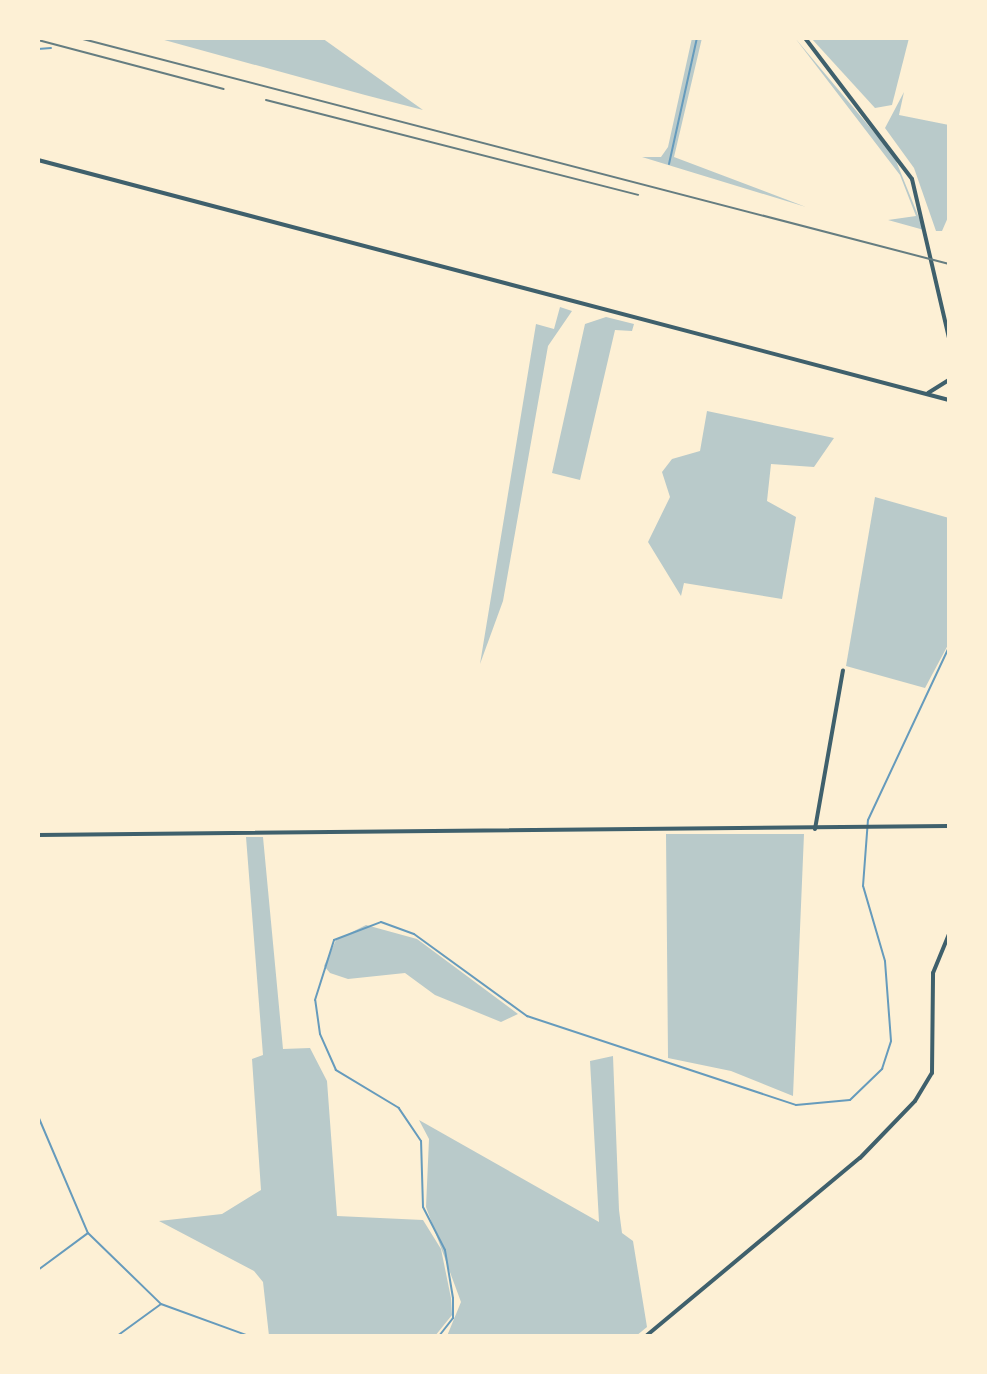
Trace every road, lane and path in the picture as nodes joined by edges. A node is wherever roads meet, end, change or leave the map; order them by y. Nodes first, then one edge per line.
1 (805, 38) edge
2 (38, 160) edge
3 (949, 338) edge
4 (949, 380) edge
5 (926, 393) junction
6 (949, 400) edge
7 (843, 670) dead end
8 (949, 826) edge
9 (815, 829) junction
10 (38, 835) edge
11 (949, 934) edge
12 (646, 1336) edge

1 - 3 street
2 - 5 street
4 - 5 street
5 - 6 street
7 - 9 street
8 - 9 street
9 - 10 street
11 - 12 street

